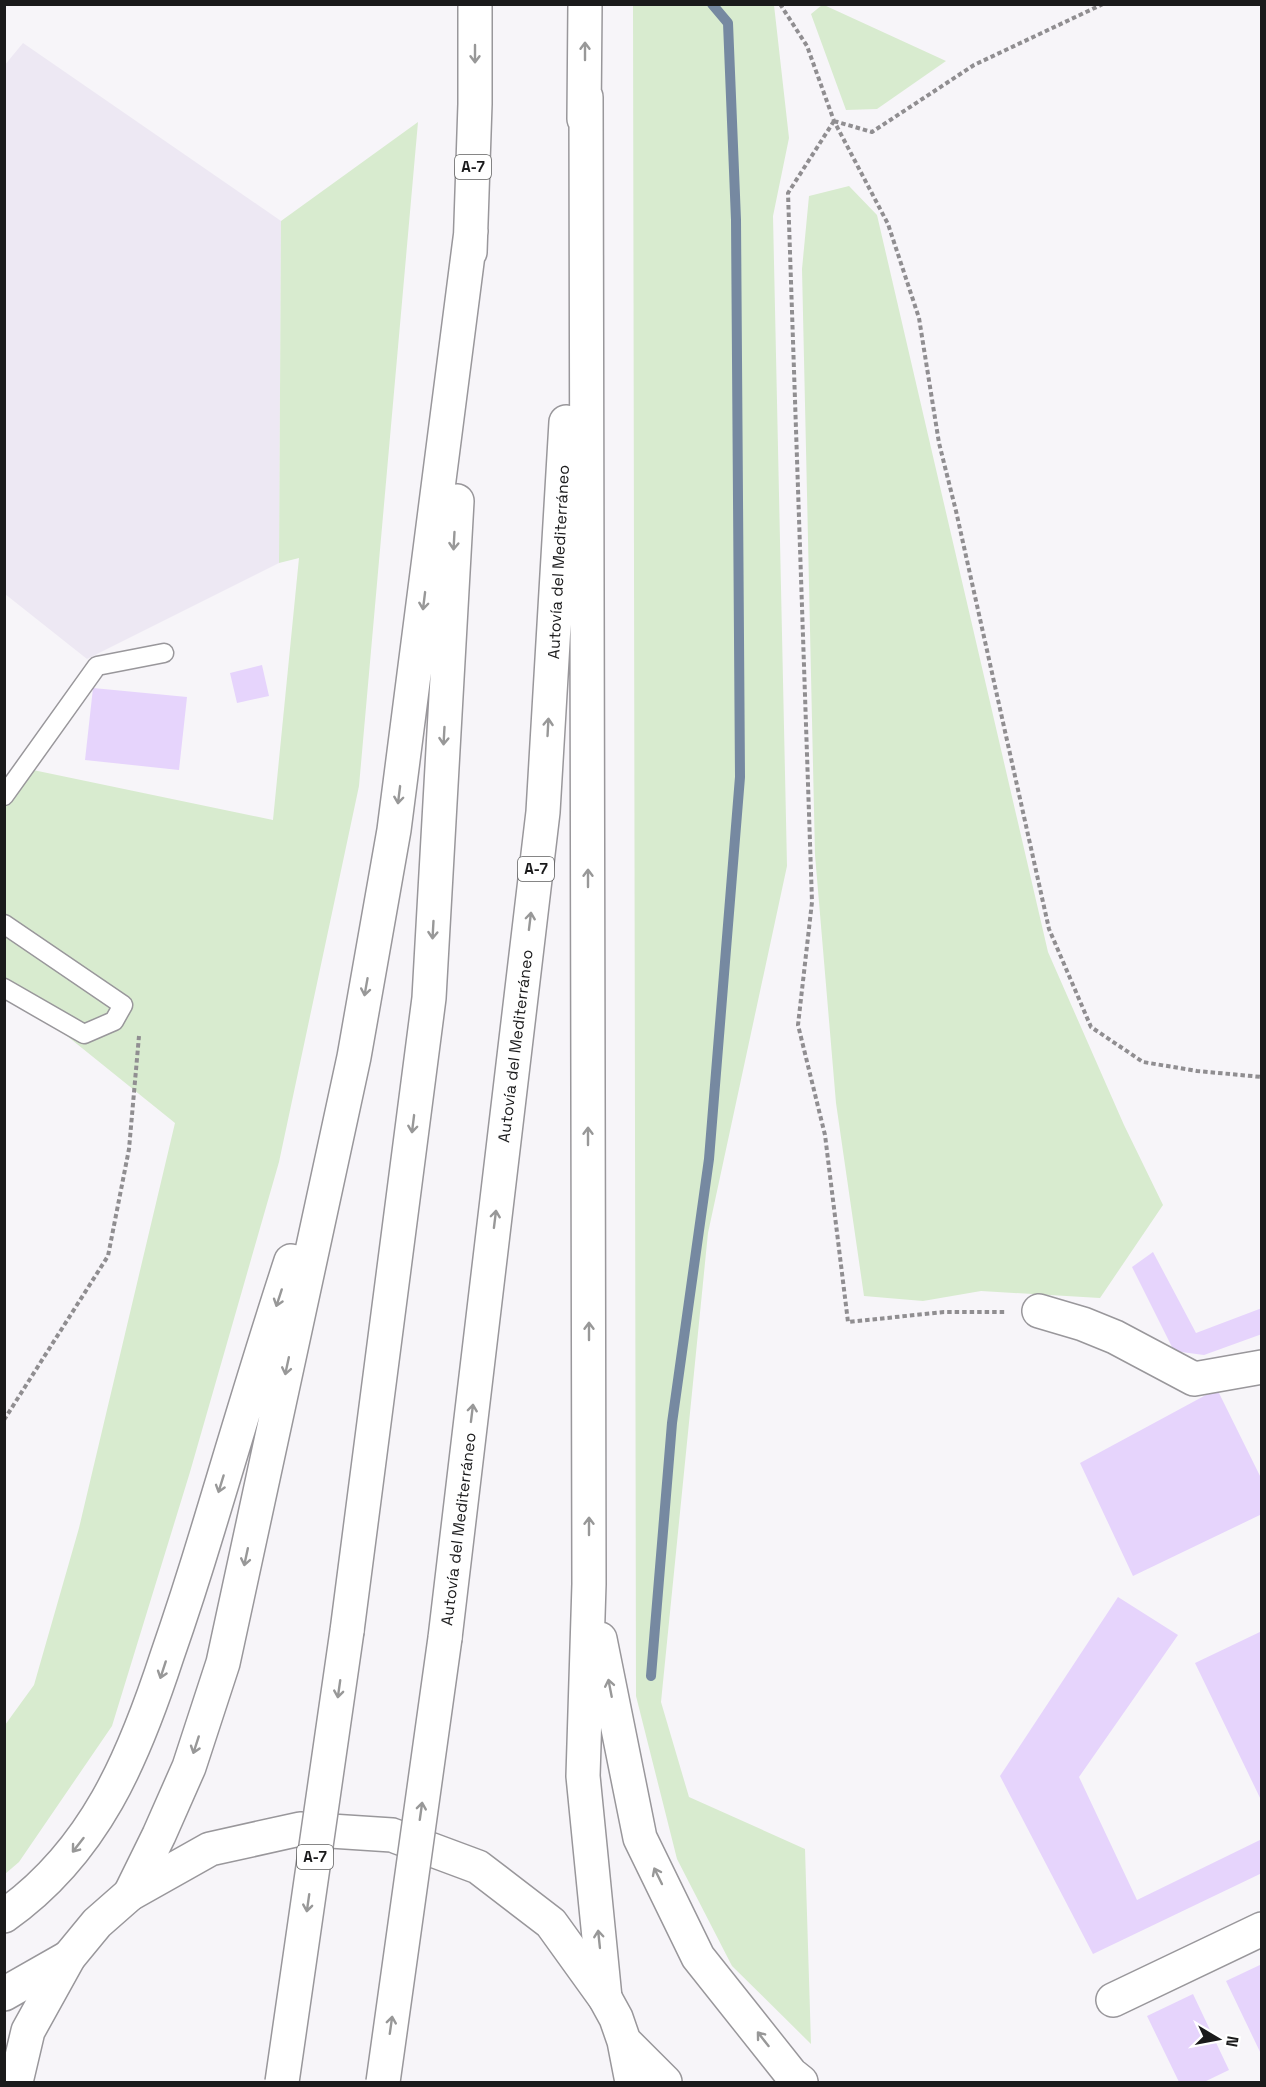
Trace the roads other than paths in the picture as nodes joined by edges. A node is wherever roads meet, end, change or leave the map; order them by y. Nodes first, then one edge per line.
1 (475, 4) edge
2 (585, 4) edge
3 (586, 97) junction
4 (471, 231) junction
5 (165, 653) dead end
6 (4, 796) edge
7 (4, 924) edge
8 (4, 988) edge
9 (331, 1166) junction
10 (1039, 1311) road end
11 (1262, 1367) edge
12 (590, 1584) junction
13 (130, 1894) junction
14 (4, 1916) edge
15 (1262, 1929) edge
16 (69, 1957) junction
17 (4, 1994) edge
18 (605, 1998) junction
19 (1113, 2000) dead end
20 (624, 2041) junction
21 (16, 2082) edge
22 (282, 2082) edge
23 (383, 2082) edge
24 (632, 2082) edge
25 (665, 2082) edge
26 (801, 2082) edge

1 -> 4 main road, A-7
3 -> 2 main road, Autovía del Mediterráneo / A-7
12 -> 3 main road
23 -> 3 main road, Autovía del Mediterráneo / A-7, bridge
4 -> 9 main road
4 -> 22 main road, A-7, bridge
5 - 6 lane
7 - 8 lane
9 -> 13 main road
9 -> 14 main road
10 - 11 main road
18 -> 12 main road
26 -> 12 main road
13 - 16 main road
13 - 18 main road
15 - 19 main road
16 - 17 main road
16 - 21 main road
18 - 20 main road
20 - 24 main road
20 - 25 main road

